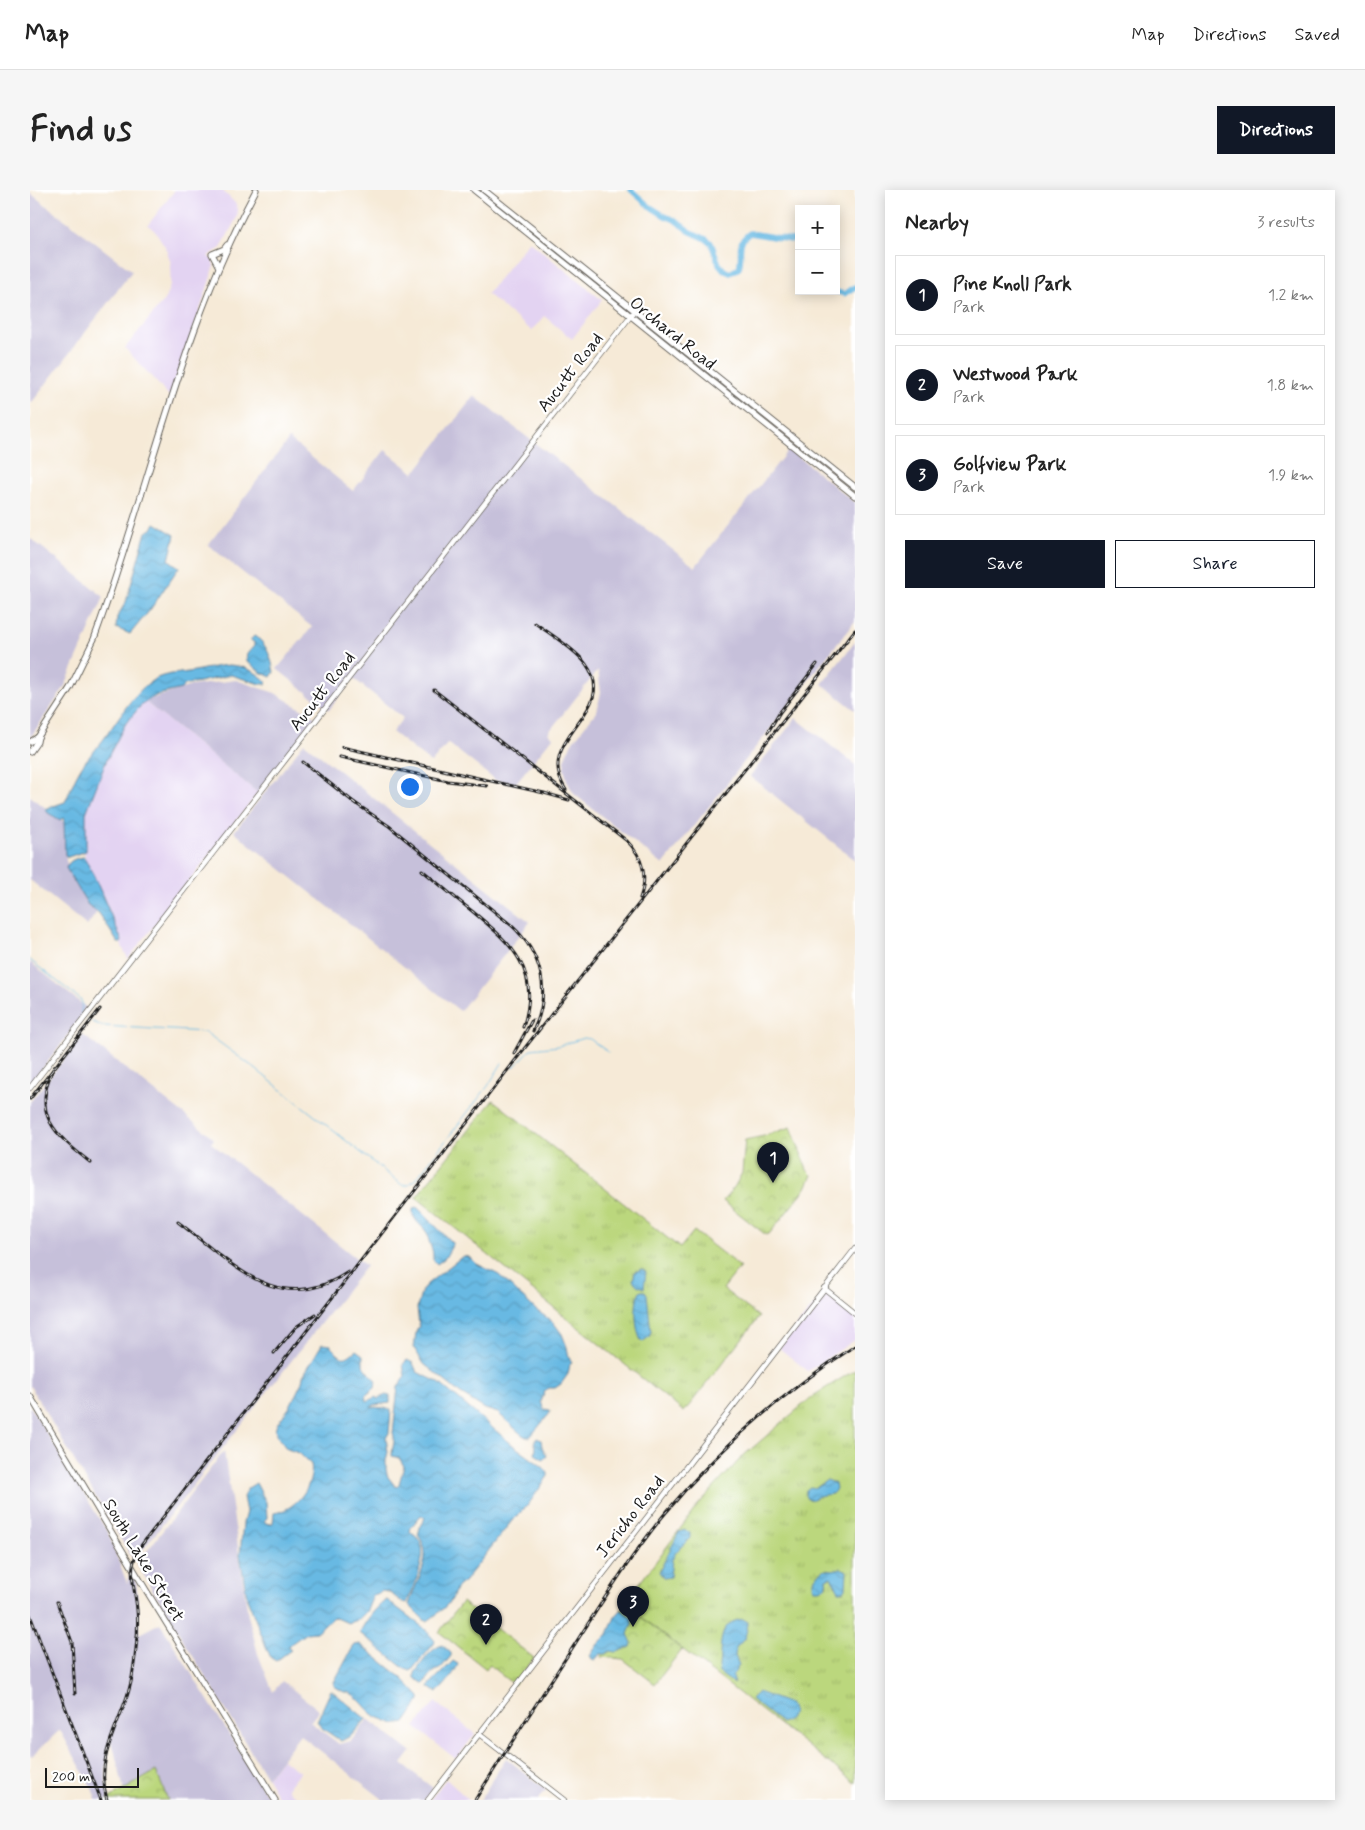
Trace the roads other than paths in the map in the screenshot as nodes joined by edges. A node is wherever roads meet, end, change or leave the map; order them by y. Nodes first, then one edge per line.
1 (256, 190) edge
2 (474, 190) edge
3 (484, 190) edge
4 (229, 242) junction
5 (219, 267) junction
6 (634, 311) junction
7 (630, 317) junction
8 (855, 487) edge
9 (855, 496) edge
10 (38, 737) junction
11 (30, 742) edge
12 (30, 752) edge
13 (30, 1088) edge
14 (855, 1249) edge
15 (824, 1288) junction
16 (855, 1312) edge
17 (30, 1396) edge
18 (479, 1734) junction
19 (275, 1800) edge
20 (428, 1800) edge
21 (564, 1800) edge

1 - 4 main road
2 - 7 main road, Orchard Road
3 - 6 main road, Orchard Road
4 - 5 main road
4 - 5 main road
5 - 10 main road
6 - 7 street, Aucutt Road
6 - 8 main road, Orchard Road
7 - 9 main road, Orchard Road
7 - 13 street, Aucutt Road
10 - 11 main road
10 - 12 main road
14 - 15 street, Jericho Road
15 - 16 street
15 - 18 street, Jericho Road
17 - 19 main road, South Lake Street
18 - 20 street, Jericho Road
18 - 21 street

